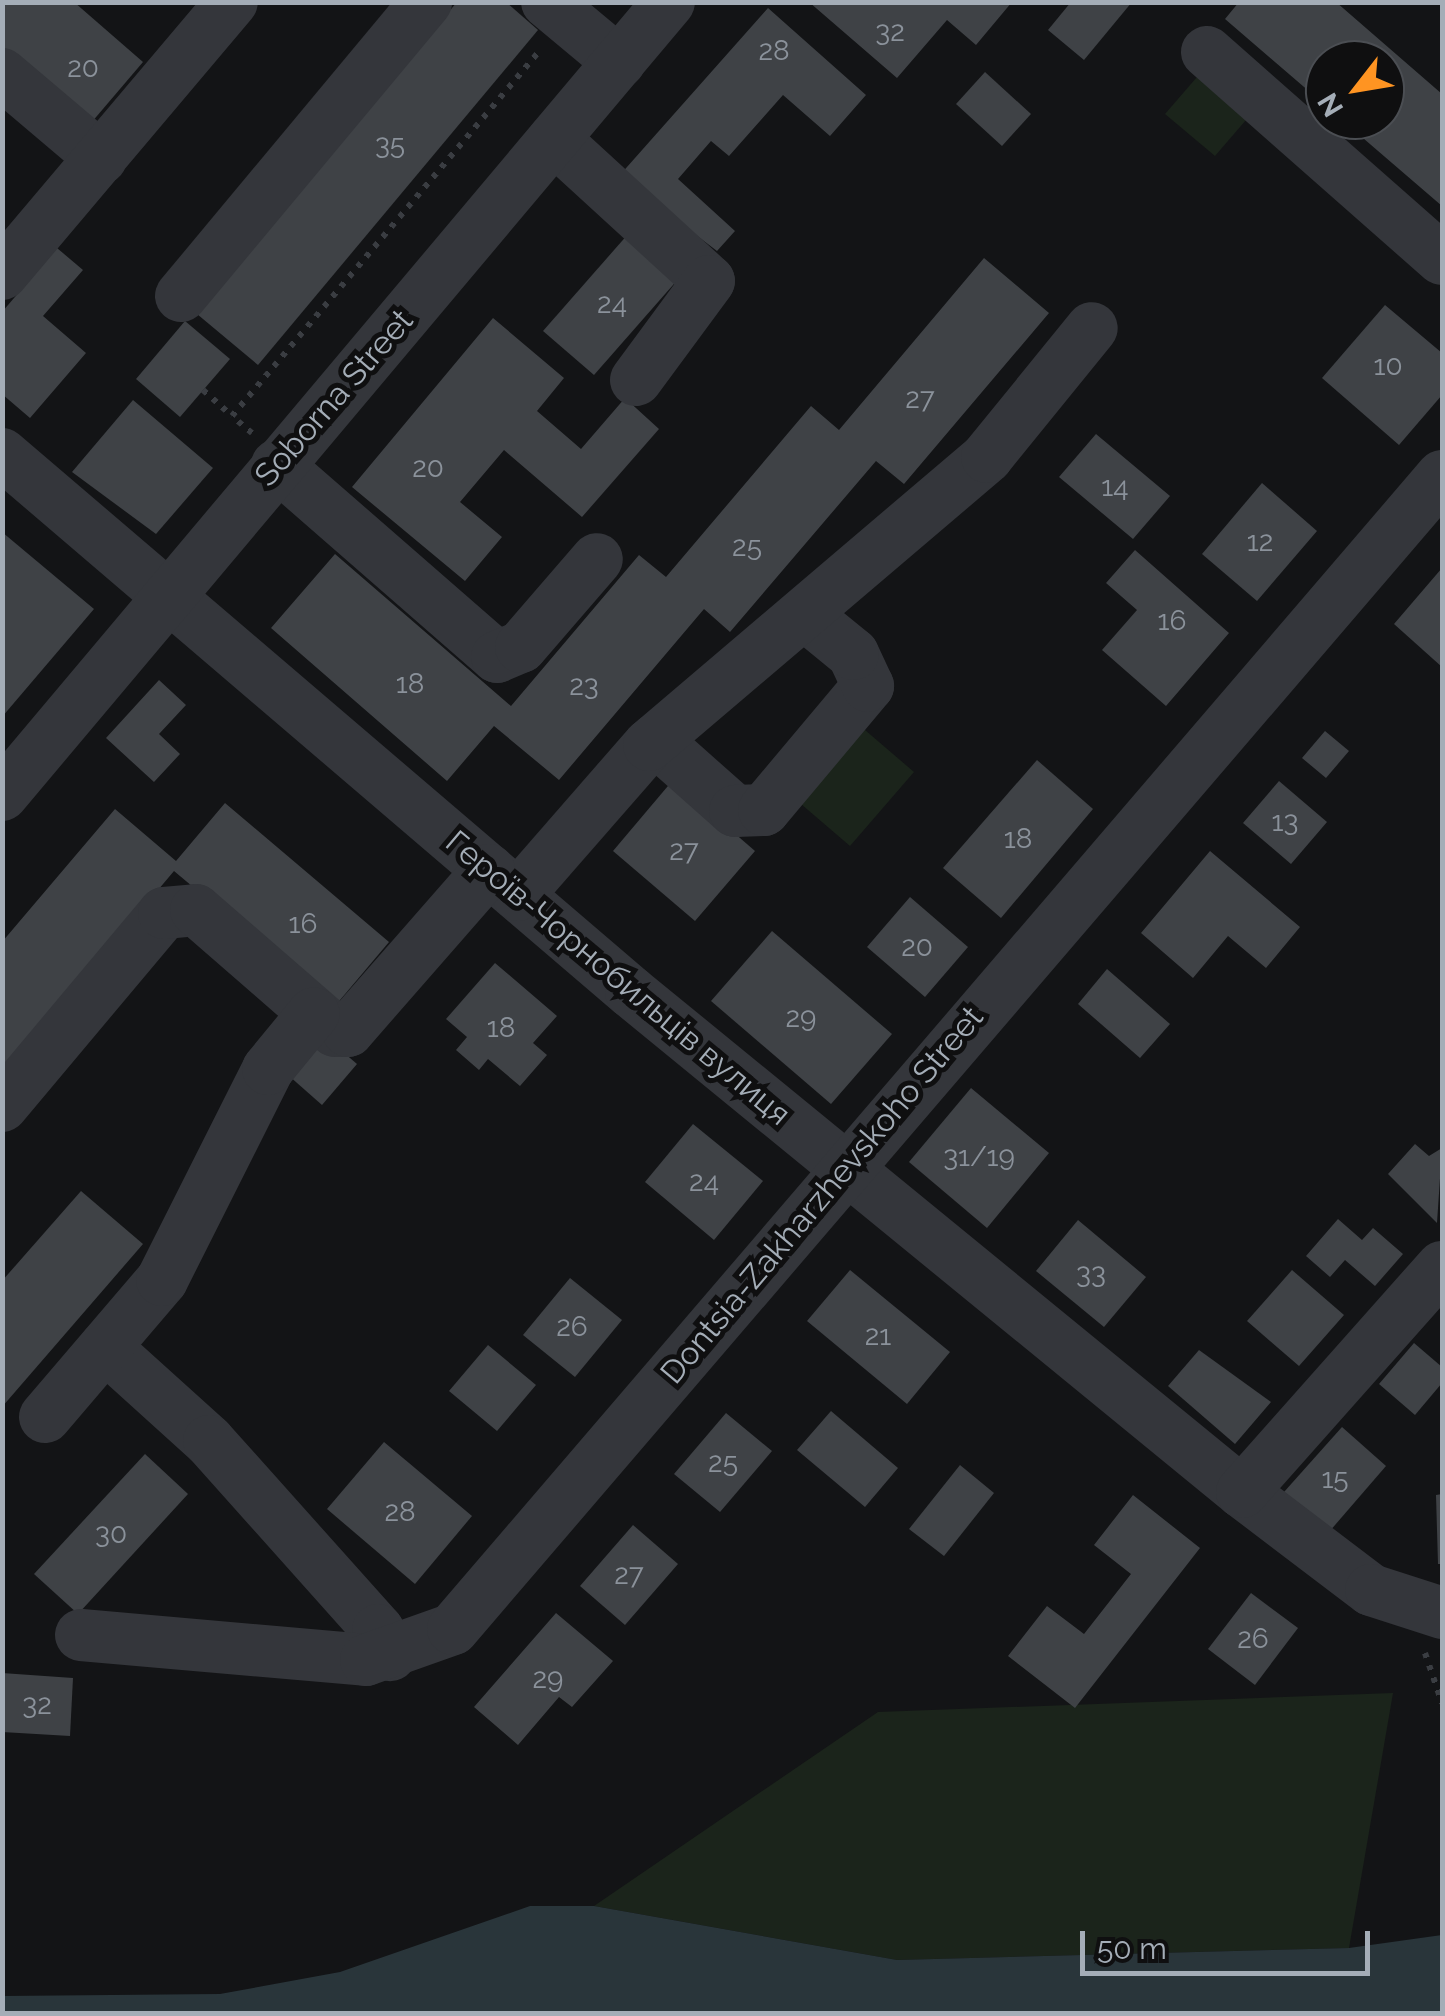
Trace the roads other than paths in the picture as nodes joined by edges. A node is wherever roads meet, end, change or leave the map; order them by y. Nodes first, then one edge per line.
1 (232, 2) edge
2 (669, 2) edge
3 (422, 4) edge
4 (552, 24) edge
5 (1206, 52) dead end
6 (619, 62) junction
7 (2, 74) edge
8 (554, 139) junction
9 (101, 158) junction
10 (1442, 259) edge
11 (2, 274) edge
12 (181, 296) dead end
13 (1092, 328) dead end
14 (636, 380) dead end
15 (270, 453) junction
16 (2, 454) edge
17 (1442, 476) edge
18 (596, 559) dead end
19 (164, 593) junction
20 (804, 614) junction
21 (655, 740) junction
22 (2, 795) edge
23 (503, 882) junction
24 (314, 1013) junction
25 (2, 1106) edge
26 (843, 1167) junction
27 (1442, 1267) edge
28 (105, 1347) junction
29 (45, 1417) dead end
30 (1242, 1492) junction
31 (1442, 1612) edge
32 (80, 1635) dead end
33 (390, 1655) junction

1 - 9 street
2 - 6 street, Soborna Street
3 - 12 street
4 - 6 street
5 - 10 street
6 - 8 street, Soborna Street
7 - 9 street
8 - 14 street
8 - 15 street, Soborna Street
9 - 11 street
13 - 20 street
15 - 18 street
15 - 19 street, Soborna Street
16 - 19 street, Героїв-Чорнобильців вулиця
17 - 26 street, Dontsia-Zakharzhevskoho Street
19 - 22 street, Soborna Street
19 - 23 street, Героїв-Чорнобильців вулиця
20 - 21 street
20 - 21 street
21 - 23 street
23 - 24 street
23 - 26 street, Героїв-Чорнобильців вулиця
24 - 25 street
24 - 28 street
26 - 30 street, Героїв-Чорнобильців вулиця
26 - 33 street, Dontsia-Zakharzhevskoho Street
27 - 30 street
28 - 29 street
28 - 33 street
30 - 31 street, Героїв-Чорнобильців вулиця
32 - 33 street, Dontsia-Zakharzhevskoho Street

